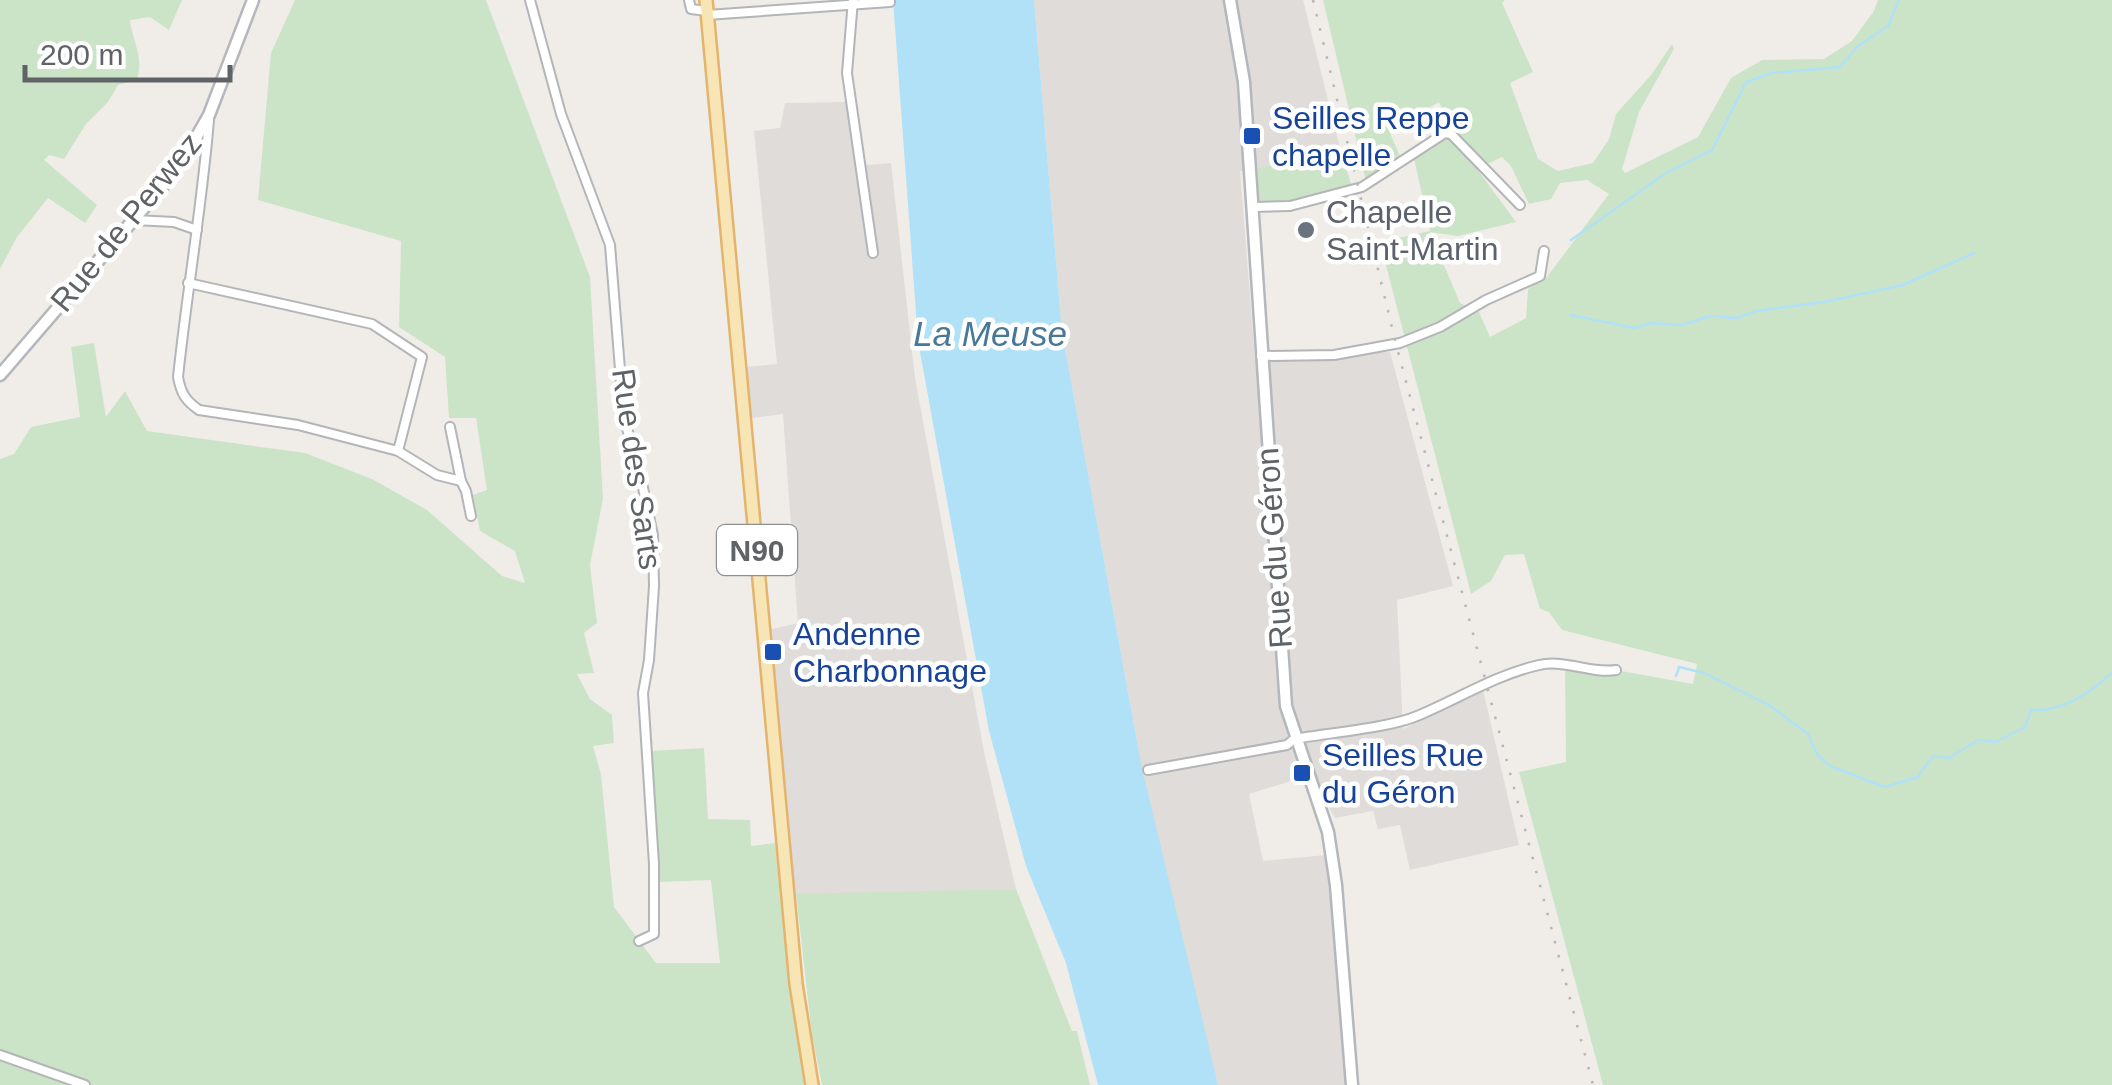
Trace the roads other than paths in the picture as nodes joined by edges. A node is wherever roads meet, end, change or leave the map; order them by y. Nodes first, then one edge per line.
1 (253, 0) edge
2 (530, 0) edge
3 (689, 0) edge
4 (1230, 0) edge
5 (852, 2) edge
6 (890, 2) edge
7 (706, 9) edge
8 (209, 115) junction
9 (1520, 205) dead end
10 (1254, 207) junction
11 (134, 220) junction
12 (198, 230) junction
13 (1544, 252) dead end
14 (873, 253) dead end
15 (188, 284) junction
16 (1261, 356) junction
17 (0, 375) edge
18 (450, 427) dead end
19 (398, 451) junction
20 (461, 480) junction
21 (471, 516) dead end
22 (1616, 670) dead end
23 (1294, 739) junction
24 (1148, 770) dead end
25 (640, 942) dead end
26 (0, 1055) edge
27 (86, 1085) edge
28 (812, 1085) edge
29 (1352, 1085) edge

1 - 8 main road, Rue de Perwez
2 - 25 street, Rue des Sarts
3 - 7 street
4 - 10 main road, Rue du Géron
5 - 6 street
5 - 7 street
5 - 14 street
7 - 28 main road, N90
8 - 11 main road, Rue de Perwez
8 - 12 street
9 - 10 street
10 - 16 main road, Rue du Géron
11 - 12 street
11 - 17 main road, Rue de Perwez
12 - 15 street
13 - 16 street
15 - 19 street
15 - 19 street
16 - 23 main road, Rue du Géron
18 - 20 street
19 - 20 street
20 - 21 street
22 - 23 street
23 - 24 street
23 - 29 main road, Rue du Géron
26 - 27 street

